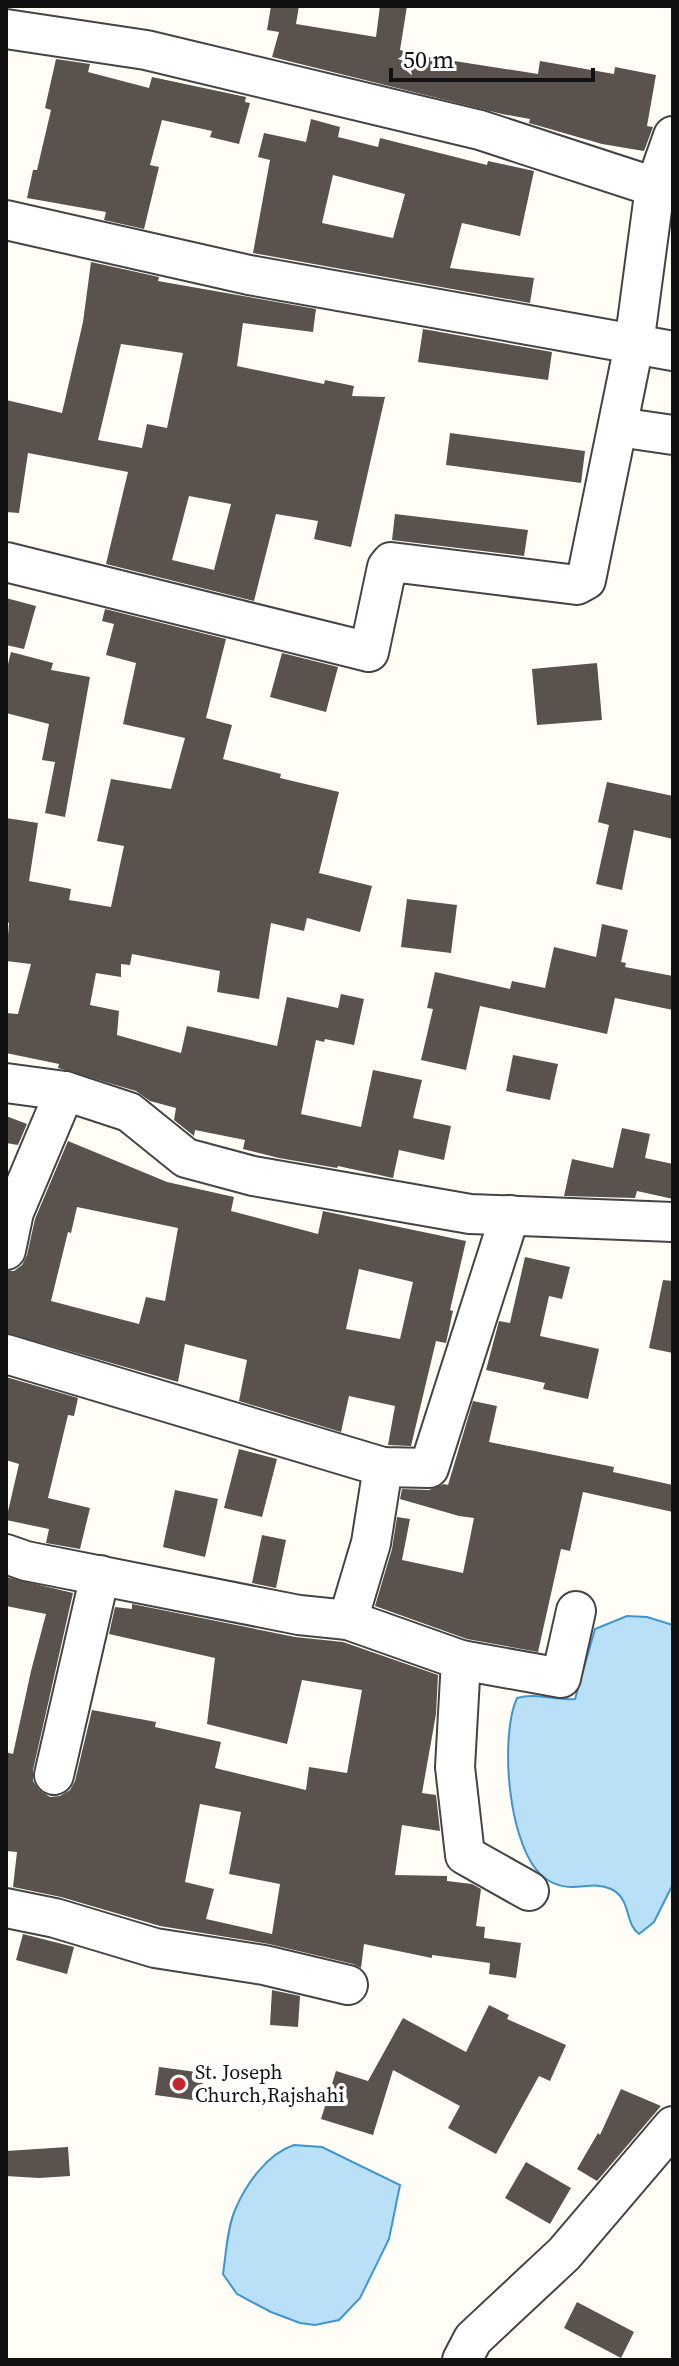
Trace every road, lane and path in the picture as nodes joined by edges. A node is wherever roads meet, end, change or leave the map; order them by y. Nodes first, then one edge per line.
1 (6, 29) edge
2 (673, 136) edge
3 (664, 190) edge
4 (6, 220) edge
5 (634, 345) junction
6 (673, 351) edge
7 (618, 427) junction
8 (673, 435) edge
9 (6, 562) edge
10 (6, 1083) edge
11 (65, 1091) junction
12 (510, 1215) junction
13 (673, 1222) edge
14 (6, 1250) edge
15 (6, 1354) edge
16 (383, 1467) junction
17 (6, 1554) edge
18 (100, 1575) junction
19 (576, 1611) dead end
20 (348, 1620) junction
21 (461, 1660) junction
22 (54, 1775) dead end
23 (529, 1891) dead end
24 (6, 1908) edge
25 (348, 1985) dead end
26 (673, 2126) edge
27 (462, 2360) edge

1 - 3 street
2 - 3 street
3 - 5 street
4 - 5 street
5 - 6 street
5 - 7 street
7 - 8 street
7 - 9 street
10 - 11 street
11 - 12 street
11 - 14 street
12 - 13 street
12 - 16 street
15 - 16 street
16 - 20 street
17 - 18 street
18 - 20 street
18 - 22 street
19 - 21 street
20 - 21 street
21 - 23 street
24 - 25 street
26 - 27 street

